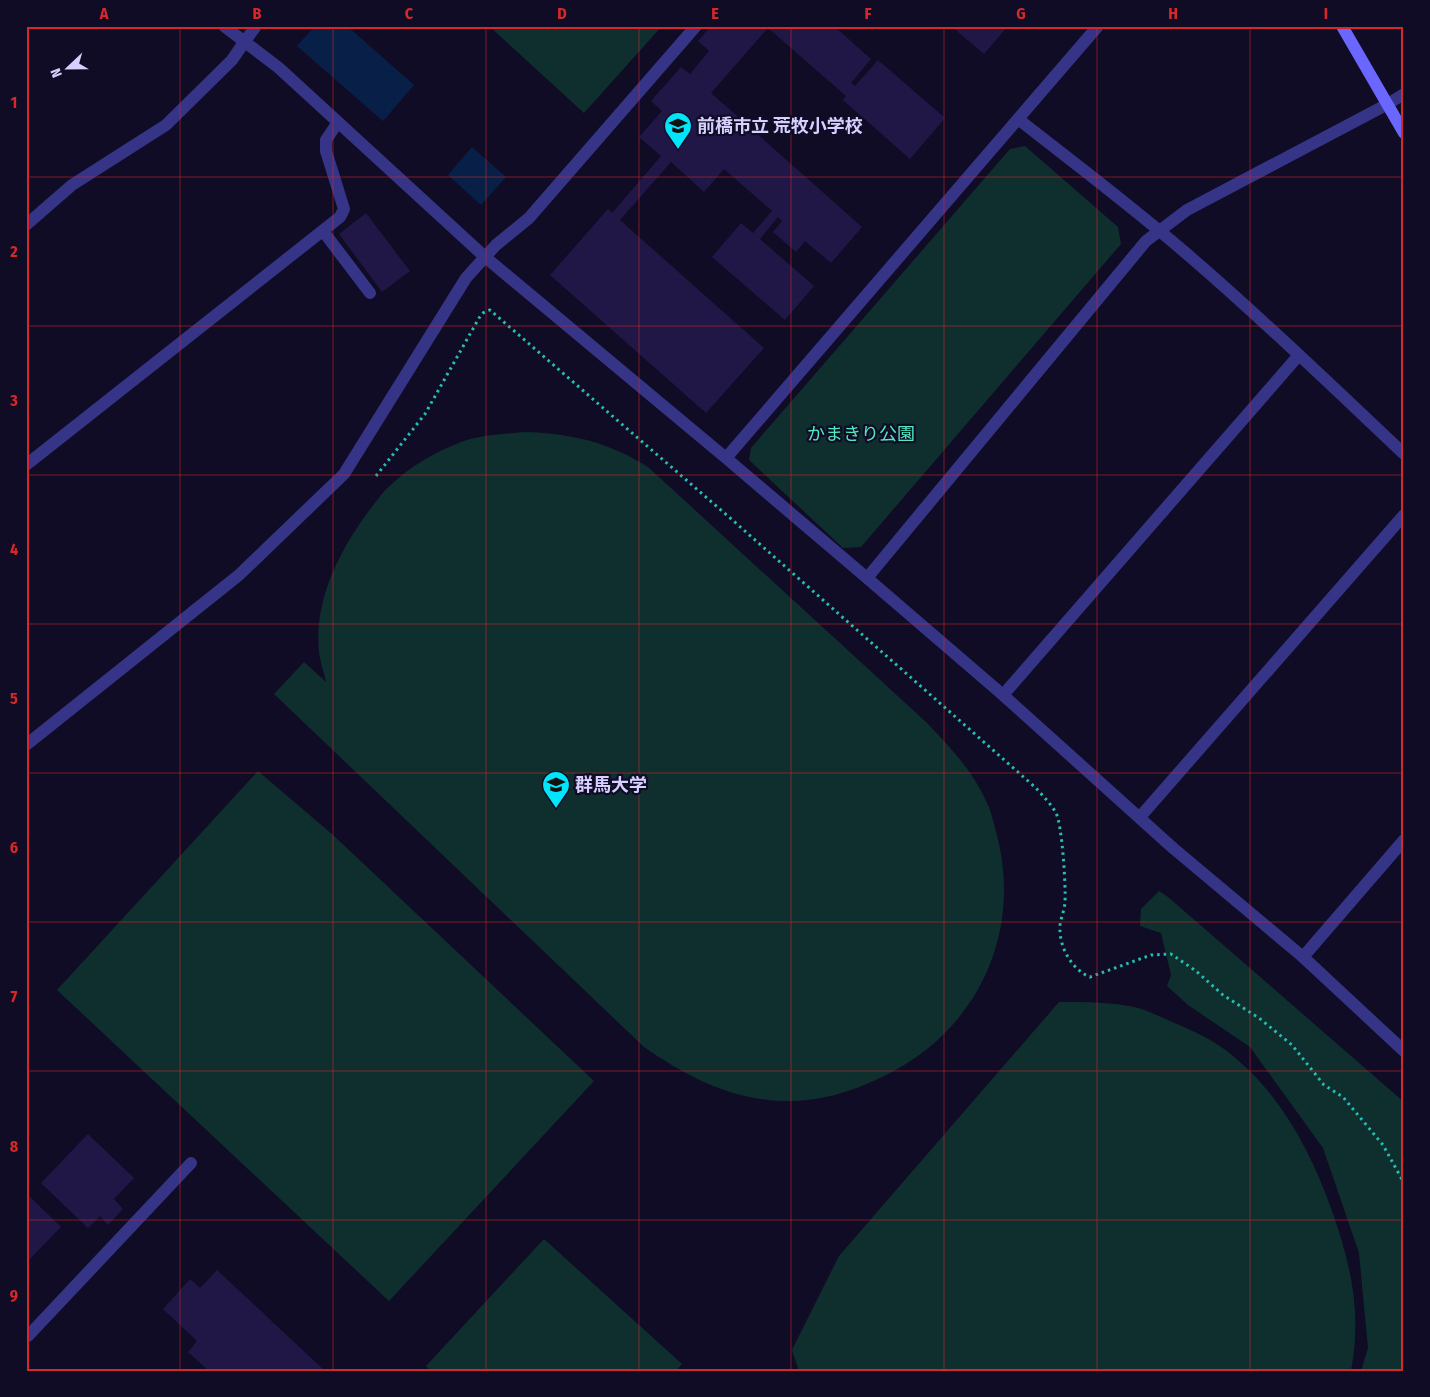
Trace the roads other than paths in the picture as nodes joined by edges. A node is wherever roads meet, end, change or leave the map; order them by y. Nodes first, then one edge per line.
1 (224, 26) edge
2 (256, 26) edge
3 (696, 26) edge
4 (1098, 26) edge
5 (1342, 26) edge
6 (245, 41) junction
7 (1404, 94) edge
8 (1386, 105) junction
9 (1018, 119) junction
10 (338, 122) junction
11 (1404, 133) edge
12 (26, 225) edge
13 (1159, 230) junction
14 (323, 231) junction
15 (485, 257) junction
16 (370, 293) dead end
17 (1299, 355) junction
18 (1404, 454) edge
19 (726, 458) junction
20 (26, 465) edge
21 (1404, 515) edge
22 (867, 578) junction
23 (1003, 695) junction
24 (26, 745) edge
25 (1140, 817) junction
26 (1404, 840) edge
27 (1303, 957) junction
28 (1404, 1051) edge
29 (191, 1163) dead end
30 (28, 1336) dead end

1 - 6 street
2 - 6 street
3 - 15 street
4 - 9 street
5 - 8 main road
6 - 10 street
6 - 12 street
7 - 8 street
8 - 11 main road
8 - 13 street
9 - 13 street
9 - 19 street
10 - 14 street
10 - 15 street
13 - 17 street
13 - 22 street
14 - 16 street
14 - 20 street
15 - 19 street
15 - 24 street
17 - 18 street
17 - 23 street
19 - 22 street
21 - 25 street
22 - 23 street
23 - 25 street
25 - 27 street
26 - 27 street
27 - 28 street
29 - 30 street

